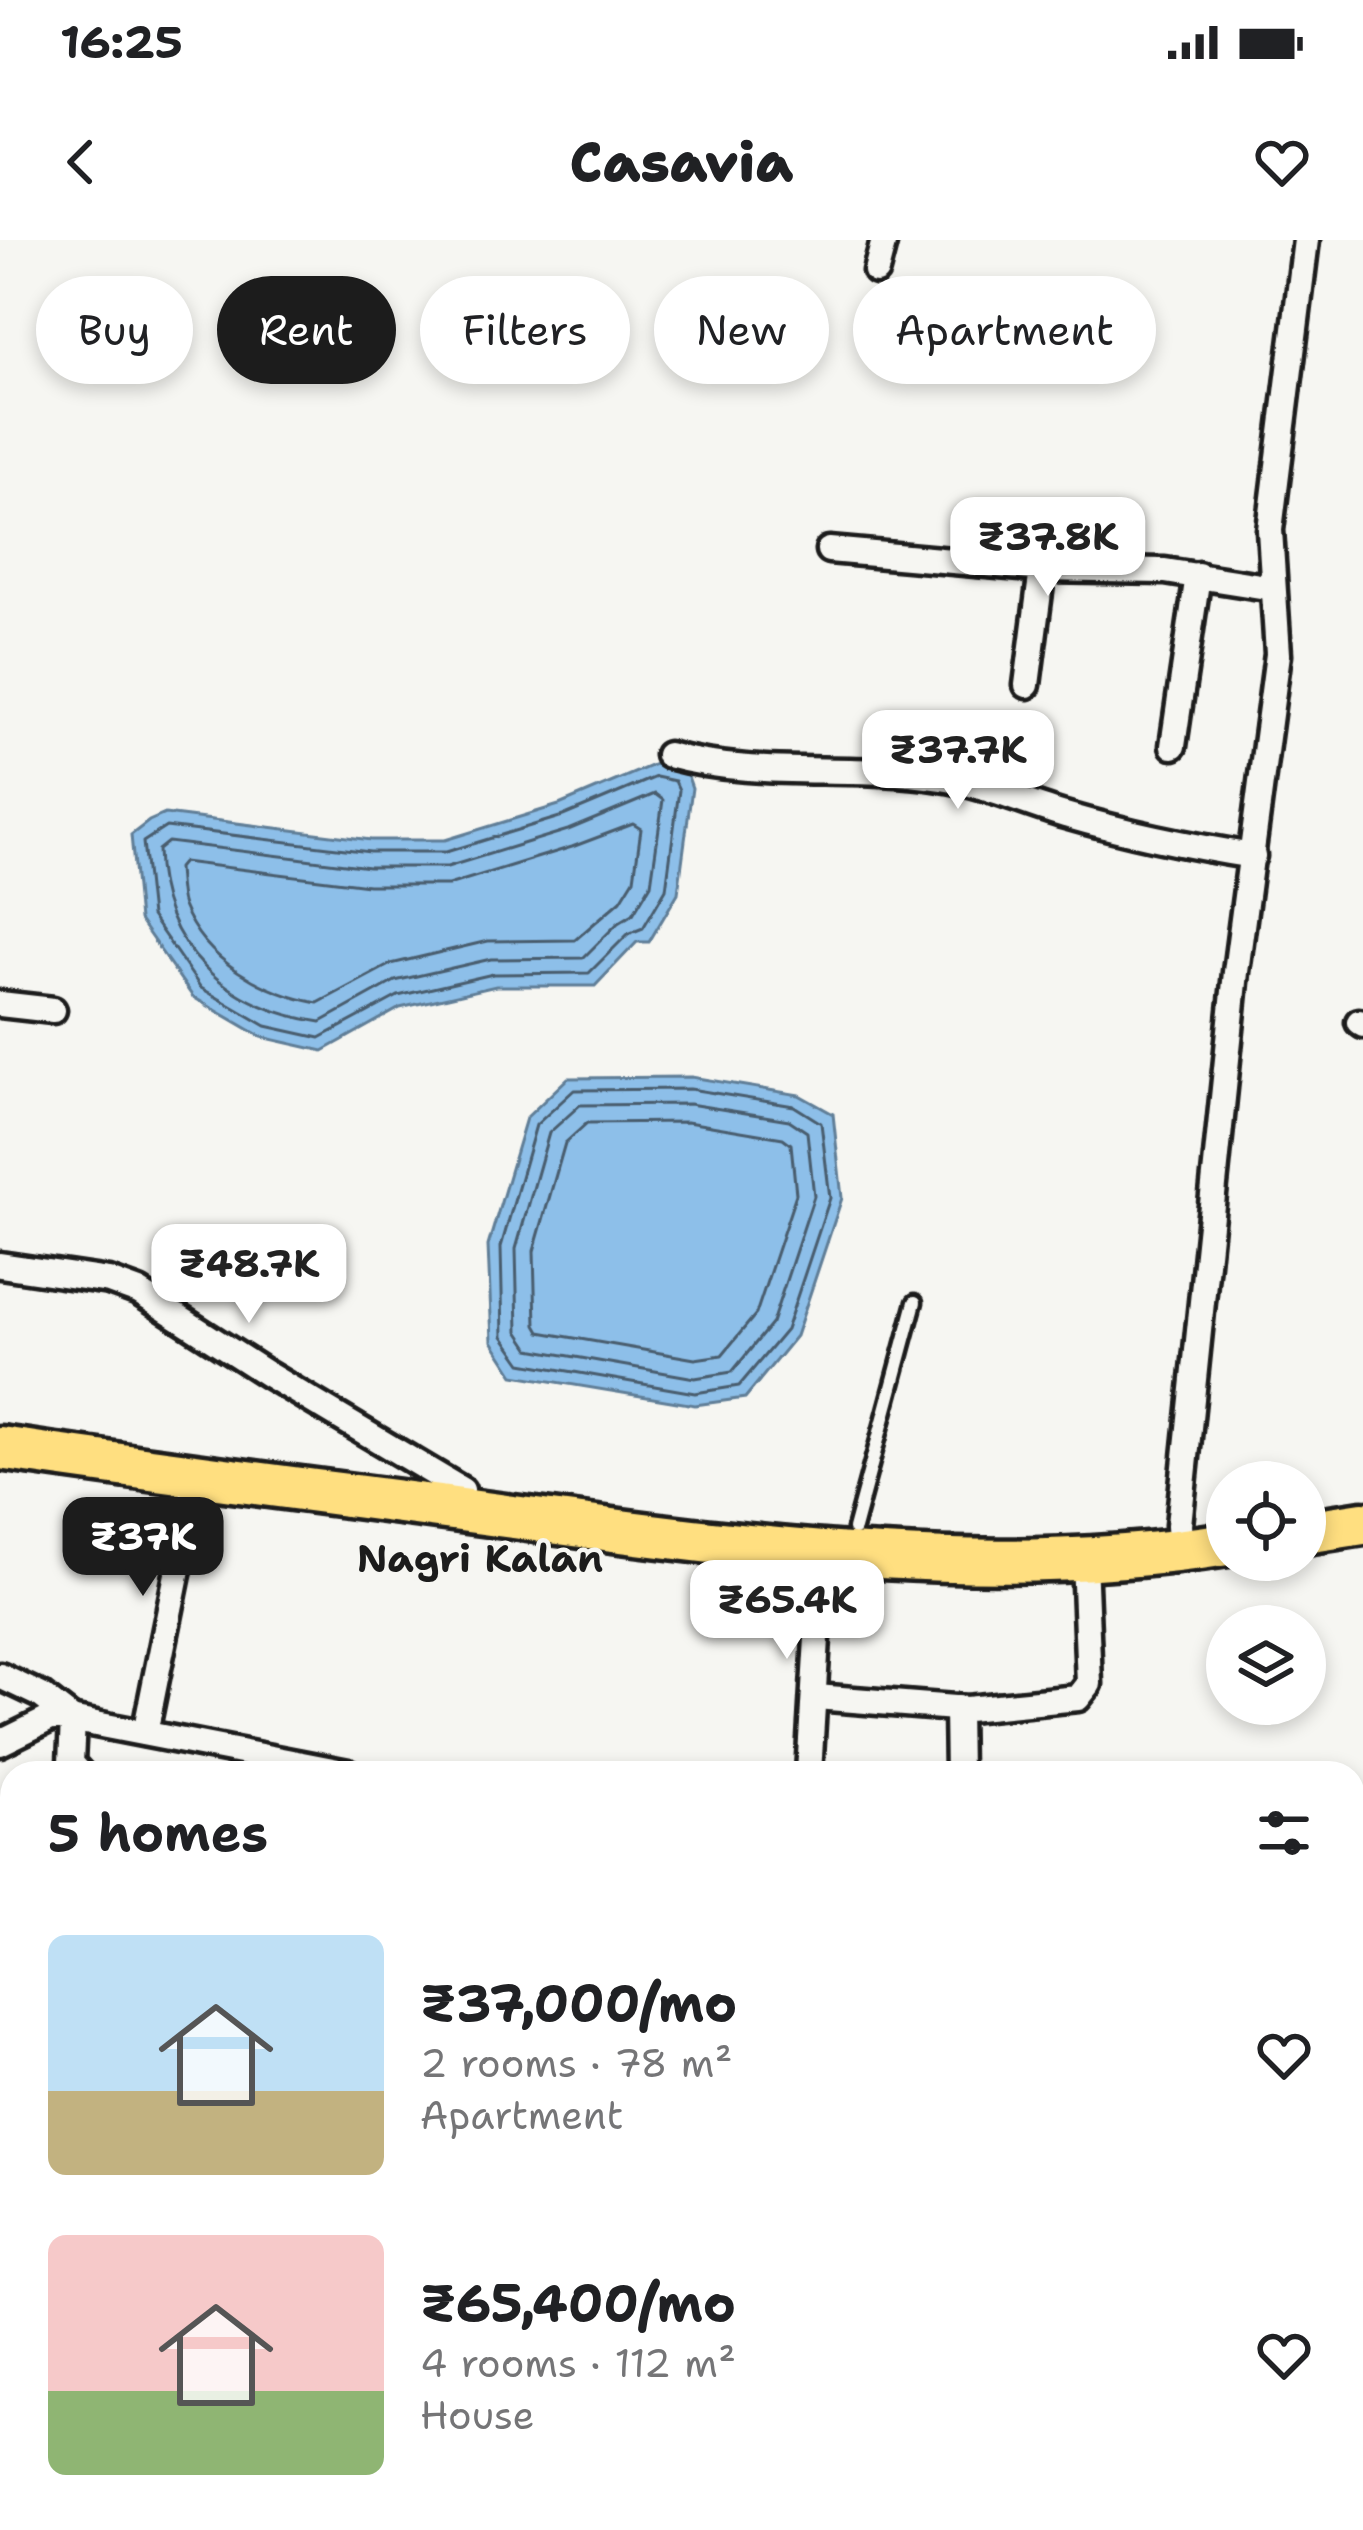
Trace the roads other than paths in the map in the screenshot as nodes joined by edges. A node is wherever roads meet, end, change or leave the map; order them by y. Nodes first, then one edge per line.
1 (884, 240) edge
2 (1306, 240) edge
3 (876, 271) dead end
4 (829, 550) dead end
5 (1042, 568) junction
6 (1198, 575) junction
7 (1273, 588) junction
8 (1027, 685) dead end
9 (1173, 746) dead end
10 (668, 755) dead end
11 (1253, 856) junction
12 (0, 1004) edge
13 (53, 1010) dead end
14 (0, 1264) edge
15 (915, 1303) dead end
16 (0, 1429) edge
17 (0, 1448) edge
18 (197, 1475) junction
19 (462, 1490) junction
20 (1363, 1499) edge
21 (1326, 1504) edge
22 (1363, 1523) edge
23 (1206, 1527) edge
24 (1326, 1529) edge
25 (1180, 1538) junction
26 (838, 1541) junction
27 (1206, 1541) edge
28 (1084, 1558) junction
29 (0, 1676) edge
30 (816, 1697) junction
31 (957, 1708) junction
32 (73, 1720) junction
33 (145, 1733) junction
34 (0, 1743) edge
35 (71, 1761) edge
36 (277, 1761) edge
37 (810, 1761) edge
38 (958, 1761) edge

1 - 3 street
2 - 7 street
4 - 5 street
5 - 6 street
5 - 8 street
6 - 7 street
6 - 9 street
7 - 11 street
10 - 11 street
11 - 25 street
12 - 13 street
14 - 19 street
15 - 26 lane
16 - 19 highway
17 - 18 highway
18 - 26 highway
18 - 33 street
19 - 26 highway
20 - 21 highway
22 - 24 highway
23 - 25 highway
25 - 26 highway
25 - 27 highway
25 - 28 highway
26 - 28 highway
26 - 30 street
28 - 31 street
29 - 32 street
30 - 31 street
30 - 37 street
31 - 38 street
32 - 33 street
32 - 34 street
32 - 35 street
33 - 36 street

